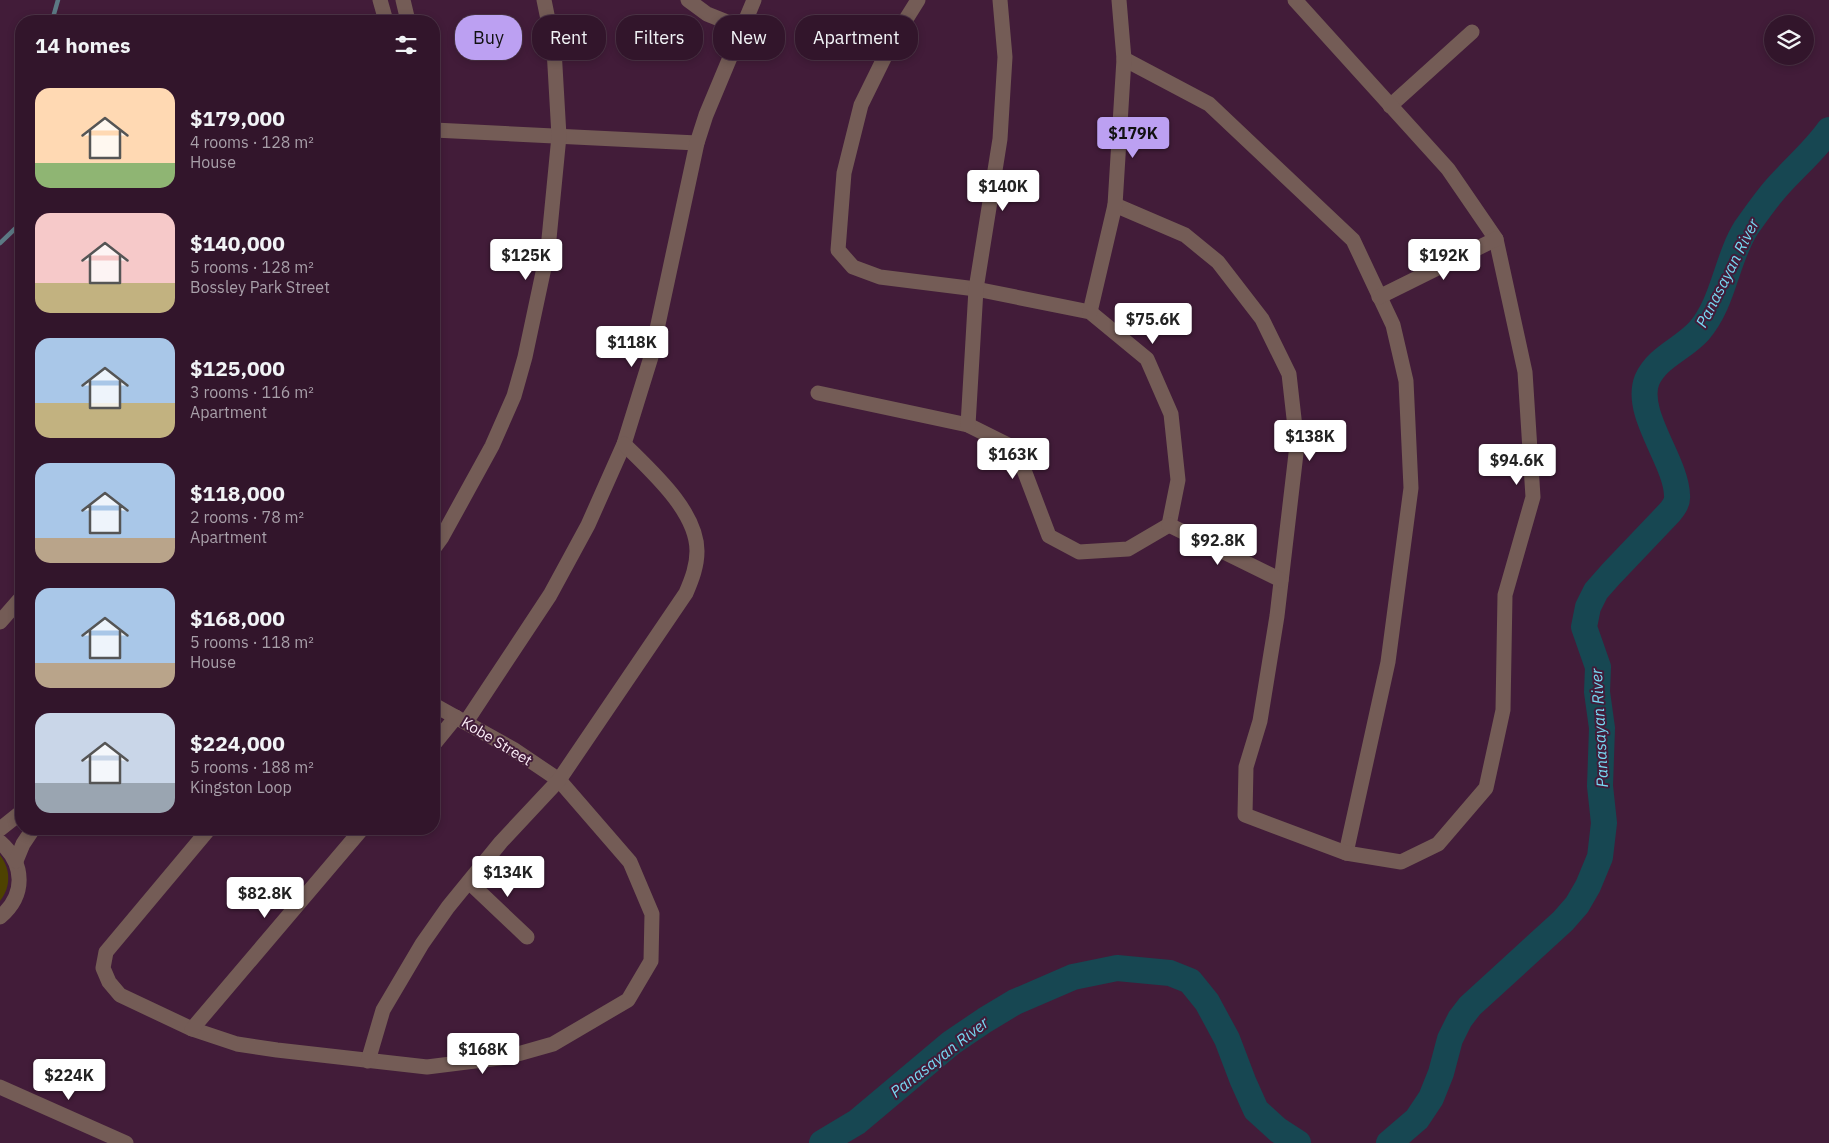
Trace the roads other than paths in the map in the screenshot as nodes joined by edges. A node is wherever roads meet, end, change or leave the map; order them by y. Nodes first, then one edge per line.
1 (380, 0) edge
2 (403, 0) edge
3 (544, 0) edge
4 (688, 0) edge
5 (754, 0) edge
6 (918, 0) edge
7 (1000, 0) edge
8 (1119, 0) edge
9 (1295, 0) edge
10 (384, 15) edge
11 (407, 15) edge
12 (748, 15) edge
13 (713, 16) edge
14 (1472, 32) dead end
15 (1124, 59) junction
16 (729, 60) edge
17 (1390, 106) junction
18 (440, 130) edge
19 (559, 136) junction
20 (697, 143) junction
21 (1115, 205) junction
22 (1496, 239) junction
23 (976, 289) junction
24 (1379, 297) junction
25 (1090, 312) junction
26 (818, 393) dead end
27 (968, 425) junction
28 (624, 444) junction
29 (1168, 525) junction
30 (440, 540) edge
31 (1281, 580) junction
32 (15, 605) edge
33 (0, 622) edge
34 (440, 708) edge
35 (461, 720) junction
36 (440, 739) edge
37 (558, 780) junction
38 (15, 817) edge
39 (0, 829) edge
40 (29, 835) edge
41 (204, 835) edge
42 (357, 835) edge
43 (0, 842) edge
44 (1346, 852) junction
45 (16, 862) junction
46 (468, 882) junction
47 (0, 917) edge
48 (528, 937) dead end
49 (192, 1029) junction
50 (368, 1061) junction
51 (0, 1087) edge
52 (126, 1143) edge

1 - 10 street
2 - 11 street
3 - 19 street
4 - 13 street
5 - 12 street
6 - 23 street
7 - 23 street
8 - 15 street
9 - 17 street
14 - 17 street
15 - 21 street
15 - 24 street
16 - 20 street
17 - 22 street
18 - 19 street
19 - 20 street
19 - 30 street
20 - 28 street
21 - 25 street
21 - 31 street
22 - 24 street
22 - 44 street
23 - 25 street
23 - 27 street
24 - 44 street
25 - 29 street
26 - 27 street
27 - 29 street
28 - 35 street
28 - 37 street
29 - 31 street
31 - 44 street
32 - 33 street
34 - 35 street, Kobe Street
35 - 36 street
35 - 37 street, Kobe Street
37 - 46 street
37 - 50 street, Kobe Street
38 - 39 street
40 - 45 street
41 - 49 street, Kobe Street
42 - 49 street
43 - 45 street
45 - 47 street
46 - 48 street
46 - 50 street
49 - 50 street, Kobe Street
51 - 52 street

